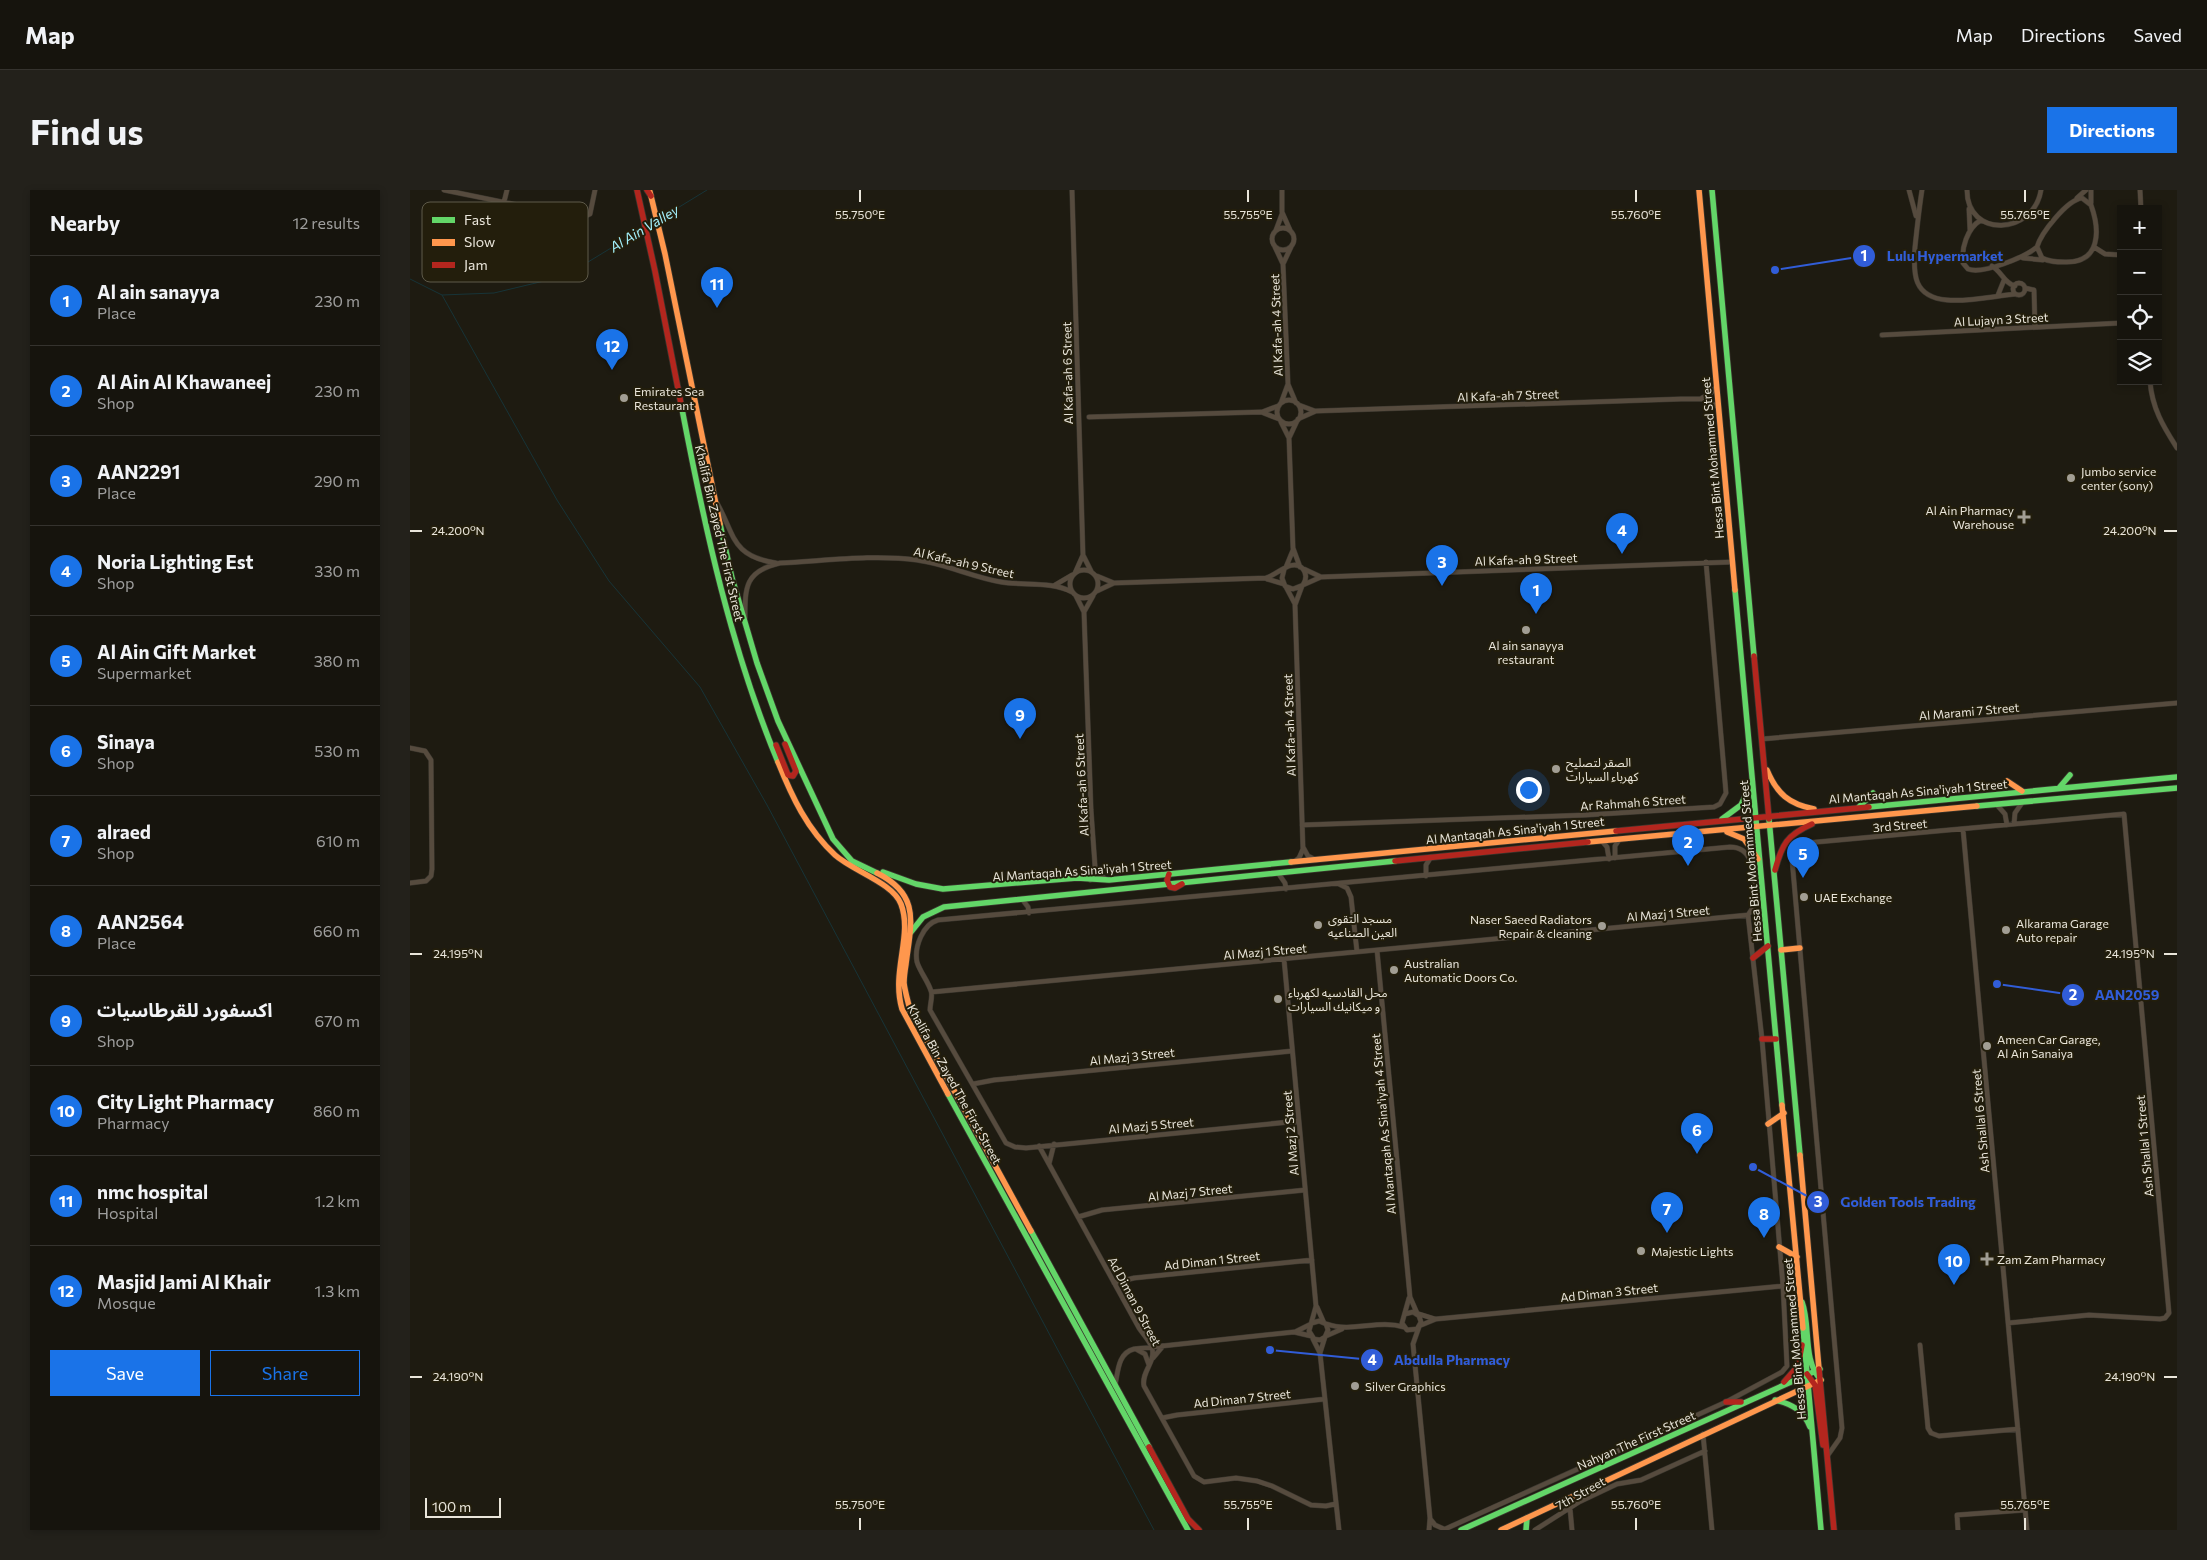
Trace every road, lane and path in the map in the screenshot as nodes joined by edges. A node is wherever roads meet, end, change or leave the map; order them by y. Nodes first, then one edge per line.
1 (444, 190) edge
2 (507, 190) edge
3 (595, 190) edge
4 (637, 190) edge
5 (1072, 190) edge
6 (1282, 190) edge
7 (1699, 190) edge
8 (1712, 190) edge
9 (1967, 190) edge
10 (2041, 190) edge
11 (2086, 190) edge
12 (2091, 190) edge
13 (2140, 190) edge
14 (649, 191) edge
15 (1910, 193) edge
16 (1921, 193) edge
17 (2076, 199) junction
18 (504, 202) joint
19 (2091, 205) junction
20 (2141, 205) edge
21 (1969, 207) junction
22 (1282, 212) junction
23 (588, 214) edge
24 (1917, 219) junction
25 (1980, 220) junction
26 (1290, 230) junction
27 (1970, 230) junction
28 (1276, 231) junction
29 (1275, 247) junction
30 (1292, 247) junction
31 (2094, 247) junction
32 (2037, 248) junction
33 (2117, 255) edge
34 (2022, 258) junction
35 (2045, 260) junction
36 (2008, 262) junction
37 (1284, 264) junction
38 (1992, 266) junction
39 (2002, 274) junction
40 (2004, 280) junction
41 (2014, 286) junction
42 (2025, 288) junction
43 (2016, 294) junction
44 (1998, 295) junction
45 (2117, 323) edge
46 (2035, 328) junction
47 (1882, 335) dead end
48 (1288, 384) junction
49 (2150, 385) edge
50 (1716, 387) junction
51 (1701, 399) junction
52 (1280, 404) junction
53 (1297, 404) junction
54 (1718, 407) junction
55 (1316, 411) junction
56 (1261, 412) junction
57 (1089, 418) dead end
58 (1280, 420) junction
59 (1297, 420) junction
60 (1289, 438) junction
61 (2177, 448) edge
62 (714, 498) junction
63 (1293, 548) junction
64 (1083, 555) junction
65 (1706, 562) junction
66 (1732, 562) junction
67 (780, 563) junction
68 (1285, 568) junction
69 (1302, 568) junction
70 (1093, 573) junction
71 (1074, 574) junction
72 (1321, 577) junction
73 (1266, 578) junction
74 (1114, 583) junction
75 (1054, 585) junction
76 (1284, 585) junction
77 (1303, 585) junction
78 (1072, 592) junction
79 (1095, 593) junction
80 (1076, 596) junction
81 (1295, 605) junction
82 (1084, 612) junction
83 (746, 625) junction
84 (2177, 703) edge
85 (778, 721) junction
86 (770, 738) junction
87 (1762, 739) junction
88 (410, 748) edge
89 (1764, 761) junction
90 (2070, 775) dead end
91 (2177, 777) edge
92 (1753, 780) junction
93 (2007, 781) dead end
94 (2059, 788) junction
95 (2177, 788) edge
96 (2022, 791) junction
97 (1873, 793) dead end
98 (2023, 802) junction
99 (1997, 805) junction
100 (1860, 807) junction
101 (1823, 810) junction
102 (2124, 814) joint
103 (1768, 815) junction
104 (1756, 817) junction
105 (1720, 820) junction
106 (1817, 822) junction
107 (2006, 824) junction
108 (2014, 824) junction
109 (1302, 825) junction
110 (1769, 826) junction
111 (1756, 827) junction
112 (1963, 829) junction
113 (1720, 830) junction
114 (1554, 836) junction
115 (1619, 840) junction
116 (1602, 841) junction
117 (1303, 846) junction
118 (1544, 846) junction
119 (1431, 857) junction
120 (1615, 858) junction
121 (1417, 859) junction
122 (1609, 859) junction
123 (1316, 860) junction
124 (1759, 860) junction
125 (1294, 862) junction
126 (858, 865) junction
127 (1095, 866) junction
128 (1425, 868) junction
129 (1290, 872) junction
130 (1278, 873) junction
131 (1169, 874) junction
132 (1774, 874) junction
133 (1426, 876) junction
134 (1090, 880) junction
135 (1109, 880) junction
136 (1356, 882) junction
137 (410, 883) edge
138 (1285, 883) junction
139 (1168, 884) junction
140 (1338, 884) junction
141 (1286, 889) junction
142 (1351, 896) junction
143 (1036, 897) junction
144 (1020, 899) junction
145 (1028, 906) junction
146 (1029, 913) junction
147 (1748, 915) junction
148 (910, 934) junction
149 (1768, 946) junction
150 (1800, 948) junction
151 (1377, 950) junction
152 (1782, 950) junction
153 (1357, 952) junction
154 (1753, 958) junction
155 (1284, 959) junction
156 (932, 992) junction
157 (1762, 1039) junction
158 (1776, 1039) junction
159 (1292, 1051) junction
160 (973, 1084) junction
161 (1784, 1114) junction
162 (1299, 1121) junction
163 (1768, 1124) junction
164 (1054, 1144) junction
165 (1038, 1146) junction
166 (1049, 1164) junction
167 (1305, 1190) junction
168 (1078, 1217) junction
169 (1779, 1247) junction
170 (1797, 1257) junction
171 (1312, 1260) junction
172 (1114, 1283) junction
173 (1783, 1286) junction
174 (1410, 1297) junction
175 (1800, 1299) junction
176 (1316, 1306) junction
177 (1417, 1314) junction
178 (1404, 1315) junction
179 (1436, 1319) junction
180 (1325, 1323) junction
181 (2008, 1323) junction
182 (1312, 1324) junction
183 (1388, 1324) junction
184 (1419, 1327) junction
185 (1343, 1328) junction
186 (1404, 1328) junction
187 (1294, 1332) junction
188 (1311, 1336) junction
189 (1326, 1337) junction
190 (1803, 1338) junction
191 (1413, 1344) junction
192 (1163, 1346) junction
193 (1920, 1346) dead end
194 (1151, 1347) junction
195 (1134, 1349) junction
196 (1320, 1353) junction
197 (1152, 1359) junction
198 (1149, 1365) junction
199 (1820, 1369) junction
200 (1810, 1373) junction
201 (1821, 1380) junction
202 (1814, 1383) junction
203 (1782, 1384) junction
204 (1115, 1386) junction
205 (1808, 1386) junction
206 (1325, 1399) junction
207 (1774, 1400) junction
208 (1726, 1402) junction
209 (1743, 1402) junction
210 (1162, 1418) junction
211 (2018, 1429) junction
212 (1703, 1434) junction
213 (1814, 1439) junction
214 (1704, 1451) junction
215 (1827, 1456) junction
216 (1335, 1504) junction
217 (1570, 1508) junction
218 (2025, 1510) junction
219 (1430, 1518) junction
220 (1527, 1518) junction
221 (1445, 1529) edge
222 (1188, 1530) edge
223 (1199, 1530) edge
224 (1339, 1530) edge
225 (1429, 1530) edge
226 (1461, 1530) edge
227 (1501, 1530) edge
228 (1526, 1530) edge
229 (1535, 1530) edge
230 (1572, 1530) edge
231 (1712, 1530) edge
232 (1821, 1530) edge
233 (1834, 1530) edge
234 (1958, 1530) edge
235 (2027, 1530) edge

1 - 18 street
2 - 18 street
3 - 23 street
4 - 86 main road, Khalifa Bin Zayed The First Street
5 - 64 street, Al Kafa-ah 6 Street
6 - 22 street
7 - 50 main road, Hessa Bint Mohammed Street
8 - 87 main road, Hessa Bint Mohammed Street
9 - 21 street
10 - 25 street
11 - 17 street
12 - 19 street
13 - 20 street
14 - 62 main road, Khalifa Bin Zayed The First Street
15 - 16 street
15 - 24 street
16 - 24 street
17 - 19 street
17 - 32 street
19 - 31 street
21 - 25 street
21 - 27 street
22 - 26 street
22 - 28 street
24 - 44 street
25 - 27 street
26 - 28 street
26 - 30 street
27 - 38 street
28 - 29 street
29 - 30 street
29 - 37 street, Al Kafa-ah 4 Street
30 - 37 street, Al Kafa-ah 4 Street
31 - 33 street
31 - 35 street
32 - 34 street
32 - 35 street
34 - 35 street
34 - 36 street
36 - 38 street
36 - 39 street
37 - 48 street, Al Kafa-ah 4 Street
38 - 39 street
39 - 40 street
40 - 41 street
40 - 44 street
41 - 42 street
41 - 43 street
42 - 43 street
42 - 46 street
43 - 44 street
45 - 46 street, Al Lujayn 3 Street
46 - 47 street, Al Lujayn 3 Street
48 - 52 street, Al Kafa-ah 4 Street
48 - 53 street, Al Kafa-ah 4 Street
49 - 61 street
50 - 51 street
50 - 54 main road, Hessa Bint Mohammed Street
51 - 54 street, Al Kafa-ah 7 Street
51 - 55 street, Al Kafa-ah 7 Street
52 - 53 street
52 - 56 street
52 - 58 street
53 - 55 street, Al Kafa-ah 7 Street
53 - 59 street
54 - 66 main road, Hessa Bint Mohammed Street
55 - 59 street, Al Kafa-ah 7 Street
56 - 57 street
56 - 58 street
58 - 59 street
58 - 60 street
59 - 60 street
60 - 63 street
62 - 67 street, Al Kafa-ah 9 Street
62 - 83 main road, Khalifa Bin Zayed The First Street
63 - 68 street
63 - 69 street
64 - 70 street, Al Kafa-ah 6 Street
64 - 71 street, Al Kafa-ah 6 Street
65 - 66 street, Al Kafa-ah 9 Street
65 - 72 street, Al Kafa-ah 9 Street
65 - 109 street, Ar Rahmah 6 Street
66 - 92 main road, Hessa Bint Mohammed Street
67 - 75 street, Al Kafa-ah 9 Street
67 - 83 street, Al Kafa-ah 9 Street
68 - 69 street
68 - 73 street
68 - 76 street
69 - 72 street, Al Kafa-ah 9 Street
69 - 77 street
70 - 71 street
70 - 74 street
70 - 79 street
71 - 75 street, Al Kafa-ah 9 Street
71 - 78 street
72 - 77 street, Al Kafa-ah 9 Street
73 - 74 street
73 - 76 street
74 - 79 street
75 - 78 street, Al Kafa-ah 9 Street
76 - 77 street
76 - 81 street, Al Kafa-ah 4 Street
77 - 81 street, Al Kafa-ah 4 Street
78 - 80 street
79 - 80 street
79 - 82 street, Al Kafa-ah 6 Street
80 - 82 street, Al Kafa-ah 6 Street
81 - 109 street, Al Kafa-ah 4 Street
82 - 127 street, Al Kafa-ah 6 Street
83 - 85 main road, Khalifa Bin Zayed The First Street
84 - 87 street, Al Marami 7 Street
85 - 86 main road
85 - 126 main road, Khalifa Bin Zayed The First Street
86 - 222 main road, Khalifa Bin Zayed The First Street
87 - 89 main road, Hessa Bint Mohammed Street
88 - 137 street
89 - 101 main road
89 - 103 main road, Hessa Bint Mohammed Street
90 - 94 main road
91 - 94 main road, Al Mantaqah As Sina'iyah 1 Street
92 - 104 main road, Hessa Bint Mohammed Street
92 - 105 main road
93 - 96 main road
94 - 96 main road, Al Mantaqah As Sina'iyah 1 Street
95 - 98 main road, Al Mantaqah As Sina'iyah 1 Street
96 - 100 main road, Al Mantaqah As Sina'iyah 1 Street
97 - 100 main road
98 - 99 main road, Al Mantaqah As Sina'iyah 1 Street
98 - 108 street
99 - 106 main road, Al Mantaqah As Sina'iyah 1 Street
99 - 107 street
100 - 101 main road, Al Mantaqah As Sina'iyah 1 Street
101 - 103 main road, Al Mantaqah As Sina'iyah 1 Street
102 - 108 street, 3rd Street
102 - 181 street, Ash Shallal 1 Street
103 - 104 main road, Al Mantaqah As Sina'iyah 1 Street
103 - 110 main road, Hessa Bint Mohammed Street
104 - 105 main road, Al Mantaqah As Sina'iyah 1 Street
104 - 111 main road, Hessa Bint Mohammed Street
105 - 114 main road, Al Mantaqah As Sina'iyah 1 Street
106 - 110 main road, Al Mantaqah As Sina'iyah 1 Street
106 - 132 main road
107 - 108 street, 3rd Street
107 - 112 street, 3rd Street
109 - 117 street, Al Kafa-ah 4 Street
110 - 111 main road, Al Mantaqah As Sina'iyah 1 Street
110 - 132 main road, Hessa Bint Mohammed Street
111 - 113 main road, Al Mantaqah As Sina'iyah 1 Street
111 - 124 main road, Hessa Bint Mohammed Street
112 - 150 street, 3rd Street
112 - 181 street, Ash Shallal 6 Street
113 - 115 main road, Al Mantaqah As Sina'iyah 1 Street
113 - 124 main road
114 - 118 main road
114 - 123 main road, Al Mantaqah As Sina'iyah 1 Street
115 - 116 main road, Al Mantaqah As Sina'iyah 1 Street
115 - 120 street
116 - 118 main road, Al Mantaqah As Sina'iyah 1 Street
116 - 122 street
117 - 123 street
117 - 125 street
118 - 119 main road, Al Mantaqah As Sina'iyah 1 Street
119 - 121 main road, Al Mantaqah As Sina'iyah 1 Street
119 - 128 street
120 - 122 street
120 - 147 street
121 - 128 street
121 - 129 main road, Al Mantaqah As Sina'iyah 1 Street
122 - 133 street
123 - 125 main road, Al Mantaqah As Sina'iyah 1 Street
124 - 149 main road, Hessa Bint Mohammed Street
125 - 131 main road, Al Mantaqah As Sina'iyah 1 Street
126 - 134 main road, Al Mantaqah As Sina'iyah 1 Street
126 - 148 main road, Khalifa Bin Zayed The First Street
127 - 134 street, Al Kafa-ah 6 Street
127 - 135 street
128 - 133 street
129 - 130 main road, Al Mantaqah As Sina'iyah 1 Street
129 - 138 street
130 - 138 street
130 - 139 main road, Al Mantaqah As Sina'iyah 1 Street
131 - 135 main road, Al Mantaqah As Sina'iyah 1 Street
131 - 139 main road
132 - 152 main road, Hessa Bint Mohammed Street
133 - 136 street
134 - 135 main road, Al Mantaqah As Sina'iyah 1 Street
136 - 140 street
136 - 142 street
138 - 141 street
139 - 143 main road, Al Mantaqah As Sina'iyah 1 Street
140 - 141 street
140 - 142 street
141 - 146 street
142 - 153 street
143 - 144 main road, Al Mantaqah As Sina'iyah 1 Street
143 - 145 street
144 - 145 street
144 - 148 main road, Al Mantaqah As Sina'iyah 1 Street
145 - 146 street
146 - 156 street
147 - 151 street, Al Mazj 1 Street
147 - 154 street
148 - 204 main road, Khalifa Bin Zayed The First Street
149 - 154 main road
149 - 158 main road, Hessa Bint Mohammed Street
150 - 152 main road
150 - 215 street
151 - 153 street, Al Mazj 1 Street
151 - 174 street, Al Mantaqah As Sina'iyah 4 Street
152 - 199 main road, Hessa Bint Mohammed Street
153 - 155 street, Al Mazj 1 Street
154 - 157 street
155 - 156 street, Al Mazj 1 Street
155 - 159 street, Al Mazj 2 Street
156 - 160 street
157 - 158 main road
157 - 163 street
158 - 161 main road, Hessa Bint Mohammed Street
159 - 160 street, Al Mazj 3 Street
159 - 162 street, Al Mazj 2 Street
160 - 165 street, Al Mazj 5 Street
161 - 163 main road
161 - 170 main road, Hessa Bint Mohammed Street
162 - 164 street, Al Mazj 5 Street
162 - 167 street, Al Mazj 2 Street
163 - 169 street
164 - 165 street, Al Mazj 5 Street
164 - 166 street
165 - 166 street, Ad Diman 9 Street
166 - 168 street, Ad Diman 9 Street
167 - 168 street, Al Mazj 7 Street
167 - 171 street, Al Mazj 2 Street
168 - 172 street, Ad Diman 9 Street
169 - 170 main road
169 - 173 street
170 - 175 main road, Hessa Bint Mohammed Street
171 - 172 street, Ad Diman 1 Street
171 - 176 street, Al Mazj 2 Street
172 - 194 street, Ad Diman 9 Street
173 - 179 street, Ad Diman 3 Street
173 - 208 street
174 - 177 street, Al Mantaqah As Sina'iyah 4 Street
174 - 178 street, Al Mantaqah As Sina'iyah 4 Street
175 - 190 main road, Hessa Bint Mohammed Street
175 - 200 main road
176 - 180 street, Al Mazj 2 Street
176 - 182 street, Al Mazj 2 Street
177 - 178 street
177 - 179 street, Ad Diman 3 Street
177 - 184 street
178 - 183 street
178 - 186 street
179 - 184 street, Ad Diman 3 Street
180 - 182 street
180 - 185 street
180 - 189 street
181 - 211 street, Ash Shallal 6 Street
182 - 187 street
182 - 188 street
183 - 185 street
183 - 186 street
184 - 186 street
184 - 191 street
185 - 189 street
186 - 191 street
187 - 188 street
187 - 192 street
188 - 189 street
188 - 196 street
189 - 196 street
190 - 200 main road, Hessa Bint Mohammed Street
190 - 203 main road
191 - 219 street
192 - 194 street
192 - 197 street
193 - 211 street
194 - 195 street
194 - 197 street, Ad Diman 9 Street
195 - 198 street
195 - 204 street
196 - 206 street
197 - 198 street, Ad Diman 9 Street
198 - 210 street, Ad Diman 9 Street
199 - 200 main road, Nahyan The First Street
199 - 201 main road, Hessa Bint Mohammed Street
200 - 201 main road
200 - 202 main road
200 - 203 main road, Nahyan The First Street
200 - 205 main road, Hessa Bint Mohammed Street
201 - 202 main road, Nahyan The First Street
201 - 215 main road, Hessa Bint Mohammed Street
202 - 205 main road, Nahyan The First Street
202 - 215 main road
203 - 209 main road, Nahyan The First Street
204 - 223 main road, Khalifa Bin Zayed The First Street
205 - 207 main road, Nahyan The First Street
205 - 213 main road, Hessa Bint Mohammed Street
206 - 210 street, Ad Diman 7 Street
206 - 216 street
207 - 212 main road, Nahyan The First Street
207 - 213 main road
208 - 209 main road
208 - 221 street
209 - 226 main road, Nahyan The First Street
210 - 216 street, Ad Diman 9 Street
211 - 218 street, Ash Shallal 6 Street
212 - 214 street
212 - 220 main road, Nahyan The First Street
213 - 232 main road, Hessa Bint Mohammed Street
214 - 217 street, 7th Street
214 - 231 street
215 - 233 main road, Hessa Bint Mohammed Street
216 - 224 street
217 - 229 street, 7th Street
217 - 230 street
218 - 234 street
218 - 235 street, Ash Shallal 6 Street
219 - 221 street
219 - 225 street
220 - 227 main road, Nahyan The First Street
220 - 228 main road

